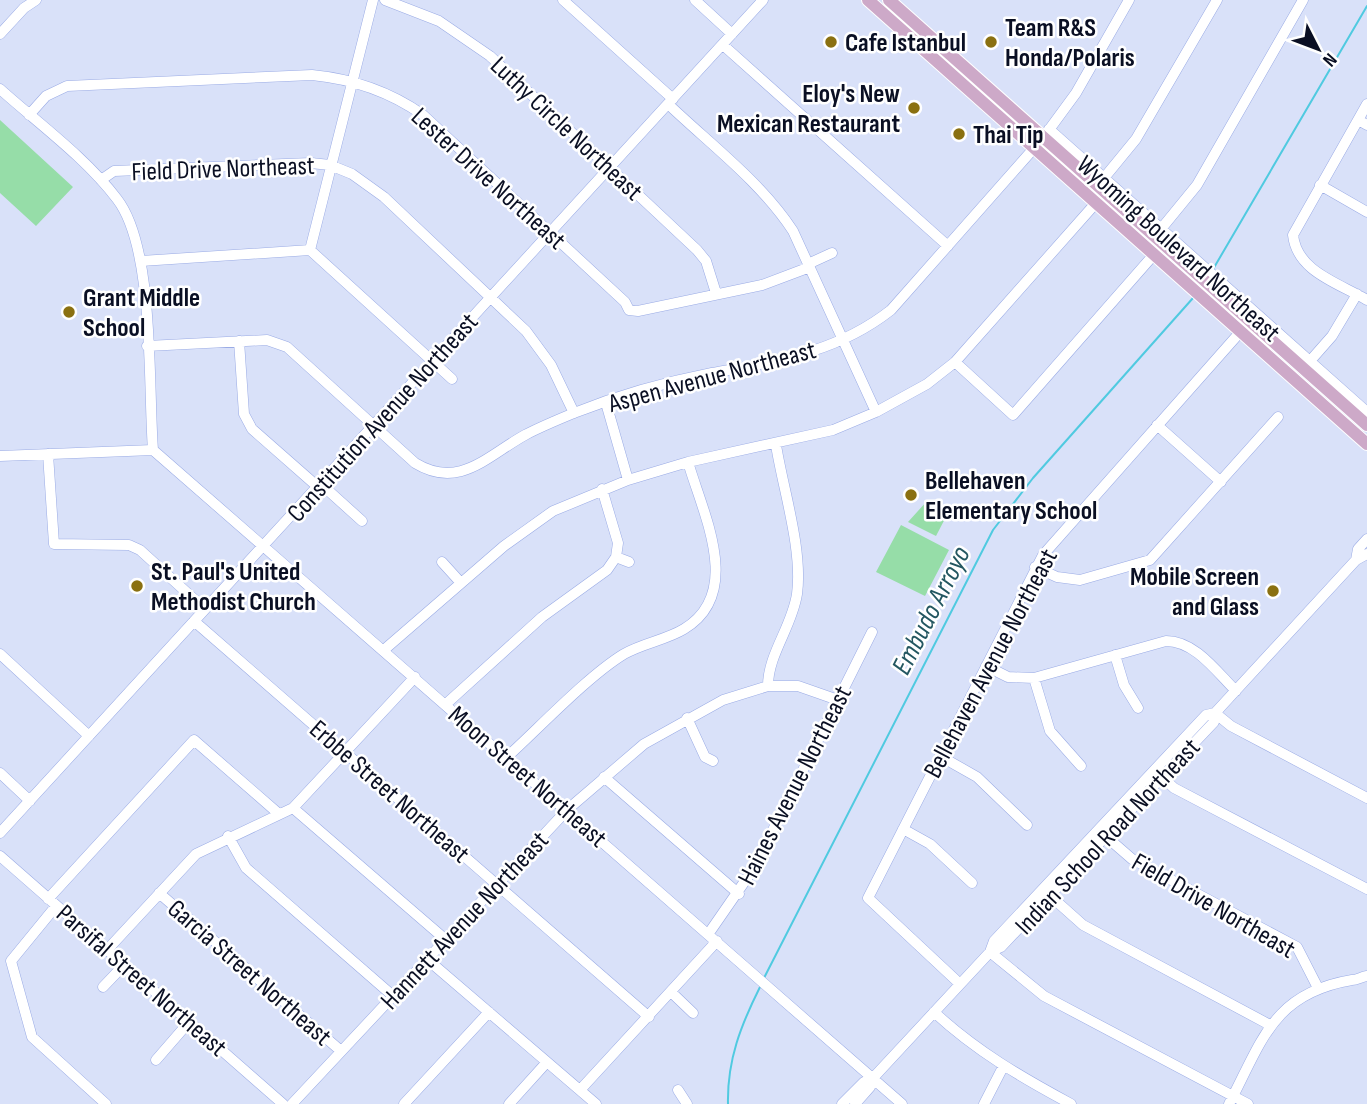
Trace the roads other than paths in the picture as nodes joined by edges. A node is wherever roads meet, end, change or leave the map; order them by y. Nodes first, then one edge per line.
1 (36, 0) edge
2 (373, 0) edge
3 (385, 0) edge
4 (563, 0) edge
5 (695, 0) edge
6 (763, 0) edge
7 (868, 0) edge
8 (889, 0) edge
9 (1129, 0) edge
10 (1217, 0) edge
11 (1303, 0) edge
12 (0, 33) edge
13 (732, 34) junction
14 (723, 45) junction
15 (351, 80) junction
16 (0, 89) edge
17 (670, 102) junction
18 (1367, 104) edge
19 (29, 115) junction
20 (1362, 122) edge
21 (1046, 133) junction
22 (1033, 148) junction
23 (330, 165) junction
24 (610, 168) junction
25 (1104, 178) junction
26 (101, 180) junction
27 (1320, 185) junction
28 (1094, 204) junction
29 (1367, 212) edge
30 (1161, 229) junction
31 (551, 232) junction
32 (1163, 244) junction
33 (948, 246) junction
34 (310, 250) junction
35 (832, 253) dead end
36 (1153, 256) junction
37 (141, 261) junction
38 (809, 265) junction
39 (1200, 270) junction
40 (1219, 287) junction
41 (716, 293) junction
42 (1357, 294) junction
43 (492, 296) junction
44 (1367, 300) edge
45 (1250, 321) junction
46 (1240, 332) junction
47 (842, 339) junction
48 (239, 341) junction
49 (147, 346) junction
50 (433, 361) junction
51 (955, 362) junction
52 (1310, 362) junction
53 (452, 379) dead end
54 (606, 403) junction
55 (876, 412) junction
56 (1367, 412) edge
57 (574, 413) junction
58 (1278, 417) dead end
59 (374, 425) junction
60 (1157, 425) junction
61 (1367, 425) edge
62 (1367, 444) edge
63 (776, 445) junction
64 (153, 450) junction
65 (48, 454) junction
66 (0, 456) edge
67 (688, 462) junction
68 (628, 480) junction
69 (1221, 482) junction
70 (319, 486) junction
71 (602, 489) junction
72 (362, 521) dead end
73 (1367, 540) edge
74 (264, 545) junction
75 (1367, 554) edge
76 (616, 557) junction
77 (1356, 560) junction
78 (443, 562) dead end
79 (629, 562) dead end
80 (1035, 567) junction
81 (461, 583) junction
82 (205, 610) junction
83 (194, 621) junction
84 (872, 632) dead end
85 (386, 649) junction
86 (0, 654) edge
87 (1115, 655) junction
88 (986, 666) junction
89 (415, 677) junction
90 (1034, 678) junction
91 (768, 686) junction
92 (1236, 691) junction
93 (838, 699) junction
94 (446, 704) junction
95 (1138, 708) dead end
96 (1215, 713) junction
97 (687, 718) junction
98 (89, 736) junction
99 (346, 752) junction
100 (940, 756) junction
101 (507, 757) junction
102 (713, 761) dead end
103 (1081, 766) dead end
104 (0, 774) edge
105 (1158, 774) junction
106 (604, 777) junction
107 (1367, 798) edge
108 (30, 801) junction
109 (293, 808) junction
110 (567, 810) junction
111 (279, 814) junction
112 (1027, 825) dead end
113 (904, 829) junction
114 (0, 833) edge
115 (1103, 833) junction
116 (228, 836) junction
117 (0, 856) edge
118 (972, 883) dead end
119 (499, 885) junction
120 (1367, 889) edge
121 (159, 893) junction
122 (1046, 893) junction
123 (739, 894) junction
124 (52, 903) junction
125 (709, 933) junction
126 (446, 940) junction
127 (718, 941) junction
128 (107, 950) junction
129 (990, 952) junction
130 (428, 960) junction
131 (124, 965) junction
132 (1367, 976) edge
133 (1355, 980) junction
134 (1367, 983) edge
135 (960, 984) junction
136 (103, 988) dead end
137 (1318, 988) junction
138 (671, 992) junction
139 (393, 996) junction
140 (489, 1012) junction
141 (934, 1012) junction
142 (693, 1013) dead end
143 (649, 1017) junction
144 (189, 1022) junction
145 (1270, 1025) junction
146 (341, 1051) junction
147 (156, 1060) dead end
148 (547, 1062) junction
149 (1003, 1067) junction
150 (873, 1078) junction
151 (580, 1090) junction
152 (678, 1090) dead end
153 (1231, 1100) edge
154 (106, 1104) edge
155 (283, 1104) edge
156 (292, 1104) edge
157 (404, 1104) edge
158 (509, 1104) edge
159 (596, 1104) edge
160 (687, 1104) edge
161 (842, 1104) edge
162 (855, 1104) edge
163 (902, 1104) edge
164 (984, 1104) edge
165 (1071, 1104) edge
166 (1248, 1104) edge

1 - 12 street
2 - 15 street
3 - 24 street, Luthy Circle Northeast
4 - 17 street
5 - 13 street
6 - 13 street, Constitution Avenue Northeast
7 - 22 main road, Wyoming Boulevard Northeast
8 - 21 main road, Wyoming Boulevard Northeast
9 - 21 street, Aspen Avenue Northeast
10 - 25 street
11 - 30 street
13 - 14 street, Constitution Avenue Northeast
14 - 17 street, Constitution Avenue Northeast
14 - 33 street
15 - 19 street, Lester Drive Northeast
15 - 23 street
15 - 31 street, Lester Drive Northeast
16 - 19 street
17 - 24 street, Constitution Avenue Northeast
17 - 38 street
18 - 20 street
19 - 26 street
20 - 27 street
21 - 22 street, Aspen Avenue Northeast
21 - 25 street
21 - 32 main road, Wyoming Boulevard Northeast
22 - 28 main road, Wyoming Boulevard Northeast
22 - 33 street, Aspen Avenue Northeast
23 - 26 street, Field Drive Northeast
23 - 34 street
23 - 43 street, Field Drive Northeast
24 - 31 street, Constitution Avenue Northeast
24 - 41 street, Luthy Circle Northeast
25 - 30 street
26 - 37 street
27 - 29 street
27 - 42 street
28 - 36 main road, Wyoming Boulevard Northeast
28 - 51 street
30 - 39 street
31 - 41 street, Lester Drive Northeast
31 - 43 street, Constitution Avenue Northeast
32 - 36 street
32 - 39 main road, Wyoming Boulevard Northeast
33 - 47 street, Aspen Avenue Northeast
34 - 37 street
34 - 50 street
35 - 38 street, Lester Drive Northeast
36 - 46 main road, Wyoming Boulevard Northeast
36 - 51 street
37 - 49 street
38 - 41 street, Lester Drive Northeast
38 - 47 street
39 - 40 main road, Wyoming Boulevard Northeast
40 - 45 main road, Wyoming Boulevard Northeast
40 - 52 street
42 - 44 street
42 - 52 street
43 - 50 street, Constitution Avenue Northeast
43 - 57 street, Field Drive Northeast
45 - 46 street, Bellehaven Avenue Northeast
45 - 61 main road, Wyoming Boulevard Northeast
46 - 60 street, Bellehaven Avenue Northeast
46 - 62 main road, Wyoming Boulevard Northeast
47 - 54 street, Aspen Avenue Northeast
47 - 55 street
48 - 49 street, Aspen Avenue Northeast
48 - 59 street, Aspen Avenue Northeast
48 - 70 street
49 - 64 street
50 - 53 street
50 - 59 street, Constitution Avenue Northeast
51 - 55 street
52 - 56 street
54 - 57 street, Aspen Avenue Northeast
54 - 68 street
55 - 63 street
57 - 59 street, Aspen Avenue Northeast
58 - 69 street
59 - 70 street, Constitution Avenue Northeast
60 - 69 street
60 - 80 street, Bellehaven Avenue Northeast
63 - 67 street
63 - 91 street
64 - 65 street
64 - 74 street, Moon Street Northeast
65 - 66 street
65 - 82 street
67 - 68 street
67 - 101 street
68 - 71 street
69 - 80 street
70 - 72 street
70 - 74 street, Constitution Avenue Northeast
71 - 76 street
71 - 81 street
73 - 77 street, Indian School Road Northeast
74 - 82 street, Constitution Avenue Northeast
74 - 85 street, Moon Street Northeast
75 - 77 street, Indian School Road Northeast
76 - 79 street
76 - 94 street
77 - 92 street, Indian School Road Northeast
78 - 81 street
80 - 88 street, Bellehaven Avenue Northeast
81 - 85 street
82 - 83 street, Constitution Avenue Northeast
83 - 98 street, Constitution Avenue Northeast
83 - 99 street, Erbbe Street Northeast
84 - 93 street, Haines Avenue Northeast
85 - 89 street, Moon Street Northeast
86 - 98 street
87 - 90 street
87 - 92 street
87 - 95 street
88 - 90 street
88 - 100 street, Bellehaven Avenue Northeast
89 - 94 street, Moon Street Northeast
89 - 99 street
90 - 103 street
91 - 93 street, Hannett Avenue Northeast
91 - 97 street, Hannett Avenue Northeast
92 - 96 street, Indian School Road Northeast
93 - 123 street, Haines Avenue Northeast
94 - 101 street, Moon Street Northeast
96 - 105 street, Indian School Road Northeast
96 - 107 street
97 - 102 street
97 - 106 street, Hannett Avenue Northeast
98 - 108 street, Constitution Avenue Northeast
99 - 109 street
99 - 119 street, Erbbe Street Northeast
100 - 112 street
100 - 113 street, Bellehaven Avenue Northeast
101 - 110 street, Moon Street Northeast
104 - 108 street
105 - 115 street, Indian School Road Northeast
105 - 120 street
106 - 110 street, Hannett Avenue Northeast
106 - 123 street
108 - 114 street, Constitution Avenue Northeast
109 - 111 street
109 - 126 street
110 - 119 street, Hannett Avenue Northeast
110 - 125 street, Moon Street Northeast
111 - 116 street
111 - 124 street
113 - 118 street
113 - 135 street, Bellehaven Avenue Northeast
115 - 122 street, Indian School Road Northeast
115 - 137 street, Field Drive Northeast
116 - 121 street
116 - 139 street
117 - 124 street, Parsifal Street Northeast
119 - 126 street, Hannett Avenue Northeast
119 - 143 street, Erbbe Street Northeast
121 - 128 street
121 - 146 street, Garcia Street Northeast
122 - 129 street, Indian School Road Northeast
122 - 145 street
123 - 125 street, Haines Avenue Northeast
124 - 128 street, Parsifal Street Northeast
124 - 154 street
125 - 127 street, Moon Street Northeast
126 - 130 street, Hannett Avenue Northeast
127 - 138 street
127 - 150 street, Moon Street Northeast
128 - 131 street, Parsifal Street Northeast
129 - 135 street, Indian School Road Northeast
129 - 153 street
130 - 139 street, Hannett Avenue Northeast
130 - 140 street
131 - 136 street
131 - 144 street, Parsifal Street Northeast
132 - 133 street
133 - 134 street
133 - 137 street
135 - 141 street, Indian School Road Northeast
137 - 145 street
138 - 142 street
138 - 143 street
139 - 146 street, Hannett Avenue Northeast
140 - 148 street
140 - 157 street
141 - 149 street
141 - 150 street, Indian School Road Northeast
143 - 151 street
144 - 147 street
144 - 155 street, Parsifal Street Northeast
145 - 153 street
146 - 156 street, Hannett Avenue Northeast
148 - 151 street
148 - 158 street
149 - 164 street
149 - 165 street
150 - 161 street, Indian School Road Northeast
150 - 162 street, Indian School Road Northeast
150 - 163 street, Moon Street Northeast
151 - 159 street
152 - 160 street
153 - 166 street

